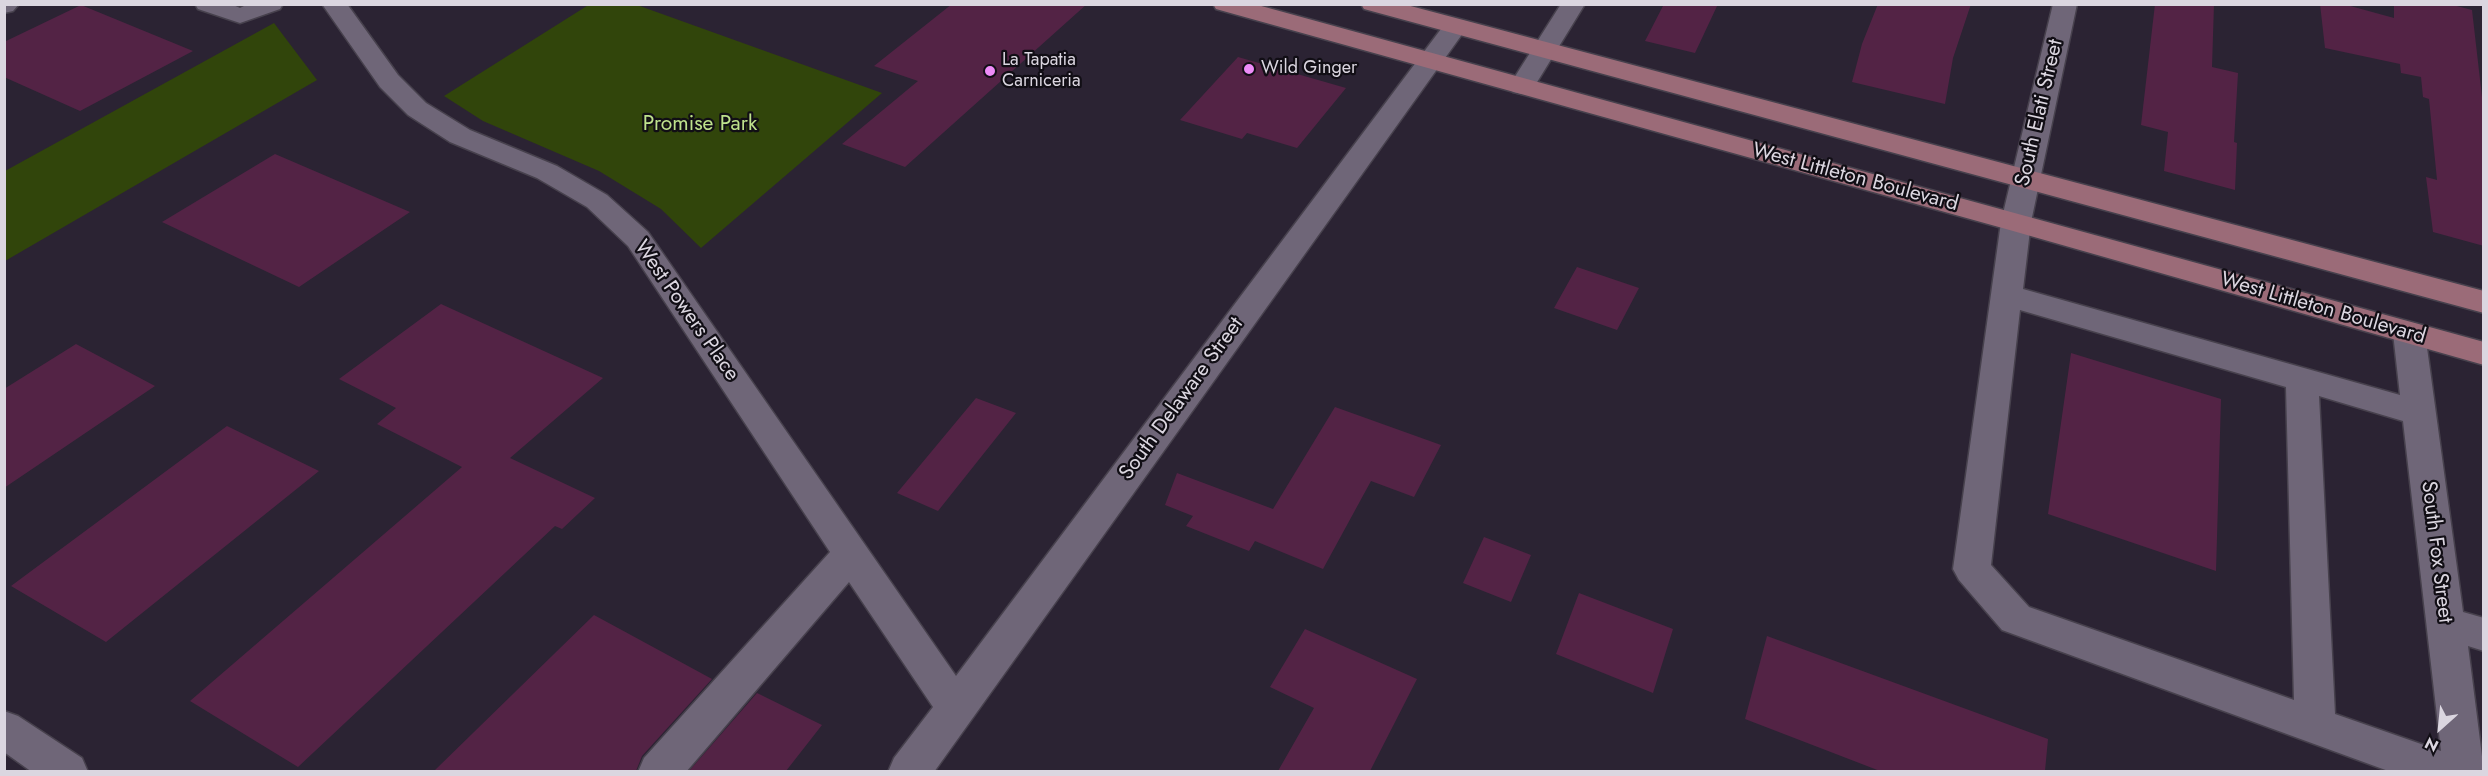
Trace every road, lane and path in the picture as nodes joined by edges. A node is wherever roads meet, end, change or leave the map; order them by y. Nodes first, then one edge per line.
1 (207, 4) edge
2 (271, 4) edge
3 (334, 4) edge
4 (1225, 4) edge
5 (1373, 4) edge
6 (1573, 4) edge
7 (2065, 4) edge
8 (1456, 26) junction
9 (1543, 50) junction
10 (1432, 62) junction
11 (1522, 86) junction
12 (2024, 180) junction
13 (2016, 222) junction
14 (2007, 295) junction
15 (2484, 302) edge
16 (2409, 333) junction
17 (2484, 354) edge
18 (2302, 380) junction
19 (2419, 413) junction
20 (851, 554) junction
21 (2445, 622) junction
22 (2484, 635) edge
23 (954, 707) junction
24 (2315, 725) junction
25 (4, 729) edge
26 (66, 771) edge
27 (660, 771) edge
28 (909, 771) edge
29 (2446, 771) edge
30 (2464, 771) edge

1 - 2 street
3 - 20 street, West Powers Place
4 - 10 main road, West Littleton Boulevard
5 - 8 main road, West Littleton Boulevard
6 - 9 street
7 - 12 street, South Elati Street
8 - 9 main road, West Littleton Boulevard
8 - 10 street, South Delaware Street
9 - 11 street
9 - 12 main road, West Littleton Boulevard
10 - 11 main road, West Littleton Boulevard
10 - 23 street, South Delaware Street
11 - 13 main road, West Littleton Boulevard
12 - 13 street, South Elati Street
12 - 15 main road, West Littleton Boulevard
13 - 14 street, South Elati Street
13 - 16 main road, West Littleton Boulevard
14 - 18 street
14 - 24 street, South Elati Street
16 - 17 main road, West Littleton Boulevard
16 - 19 street, South Fox Street
18 - 19 street
18 - 24 street
19 - 21 street, South Fox Street
20 - 23 street, West Powers Place
20 - 27 street
21 - 22 street
21 - 30 street, South Fox Street
23 - 28 street, South Delaware Street
24 - 29 street, South Elati Street
25 - 26 street

